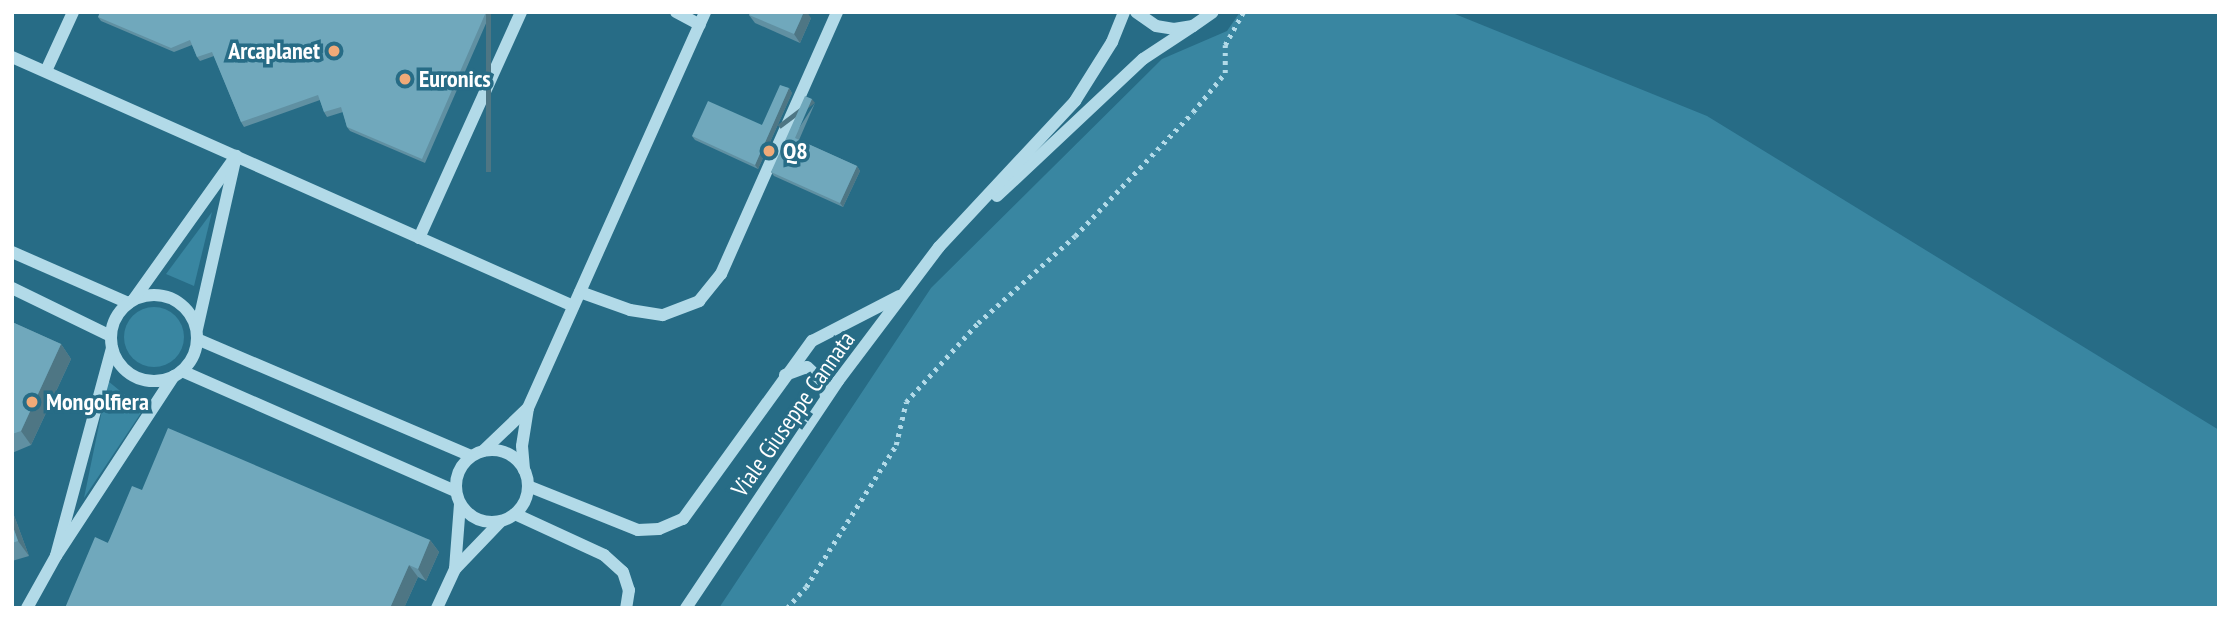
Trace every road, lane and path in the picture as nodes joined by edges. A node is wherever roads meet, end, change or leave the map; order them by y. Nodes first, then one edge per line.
1 (73, 12) edge
2 (521, 12) edge
3 (676, 12) edge
4 (836, 12) edge
5 (1124, 12) edge
6 (1136, 12) edge
7 (1213, 12) edge
8 (1243, 12) edge
9 (702, 18) edge
10 (1193, 26) junction
11 (12, 57) edge
12 (46, 71) junction
13 (236, 156) junction
14 (419, 238) junction
15 (939, 247) junction
16 (12, 252) edge
17 (12, 288) edge
18 (580, 292) junction
19 (903, 295) junction
20 (131, 301) junction
21 (573, 306) junction
22 (197, 334) junction
23 (111, 342) junction
24 (178, 373) junction
25 (782, 377) junction
26 (826, 398) junction
27 (528, 408) junction
28 (477, 454) junction
29 (524, 470) junction
30 (528, 486) junction
31 (456, 491) junction
32 (460, 504) junction
33 (515, 514) junction
34 (500, 522) junction
35 (56, 556) junction
36 (455, 569) junction
37 (27, 608) edge
38 (437, 608) edge
39 (626, 608) edge
40 (686, 608) edge
41 (787, 608) edge

1 - 12 street
2 - 14 street
3 - 9 street
4 - 18 street
5 - 15 street, Viale Giuseppe Cannata
6 - 10 street
7 - 10 street, Viale Giuseppe Cannata
8 - 41 path
9 - 18 street
10 - 15 street, Viale Giuseppe Cannata
11 - 12 street
12 - 13 street
13 - 14 street
13 - 20 street
13 - 22 street
14 - 21 street
15 - 19 street, Viale Giuseppe Cannata
16 - 20 street
17 - 23 street
18 - 21 street
19 - 25 street
19 - 26 street, Viale Giuseppe Cannata
20 - 22 street
20 - 23 street
21 - 27 street
22 - 24 street
22 - 28 street
23 - 24 street
23 - 35 street
24 - 31 street
24 - 35 street
25 - 26 street
25 - 30 street
26 - 40 street, Viale Giuseppe Cannata
27 - 28 street
27 - 29 street
28 - 29 street
28 - 31 street
29 - 30 street
30 - 33 street
31 - 32 street
32 - 34 street
32 - 36 street
33 - 34 street
33 - 39 street
34 - 36 street
35 - 37 street
36 - 38 street

